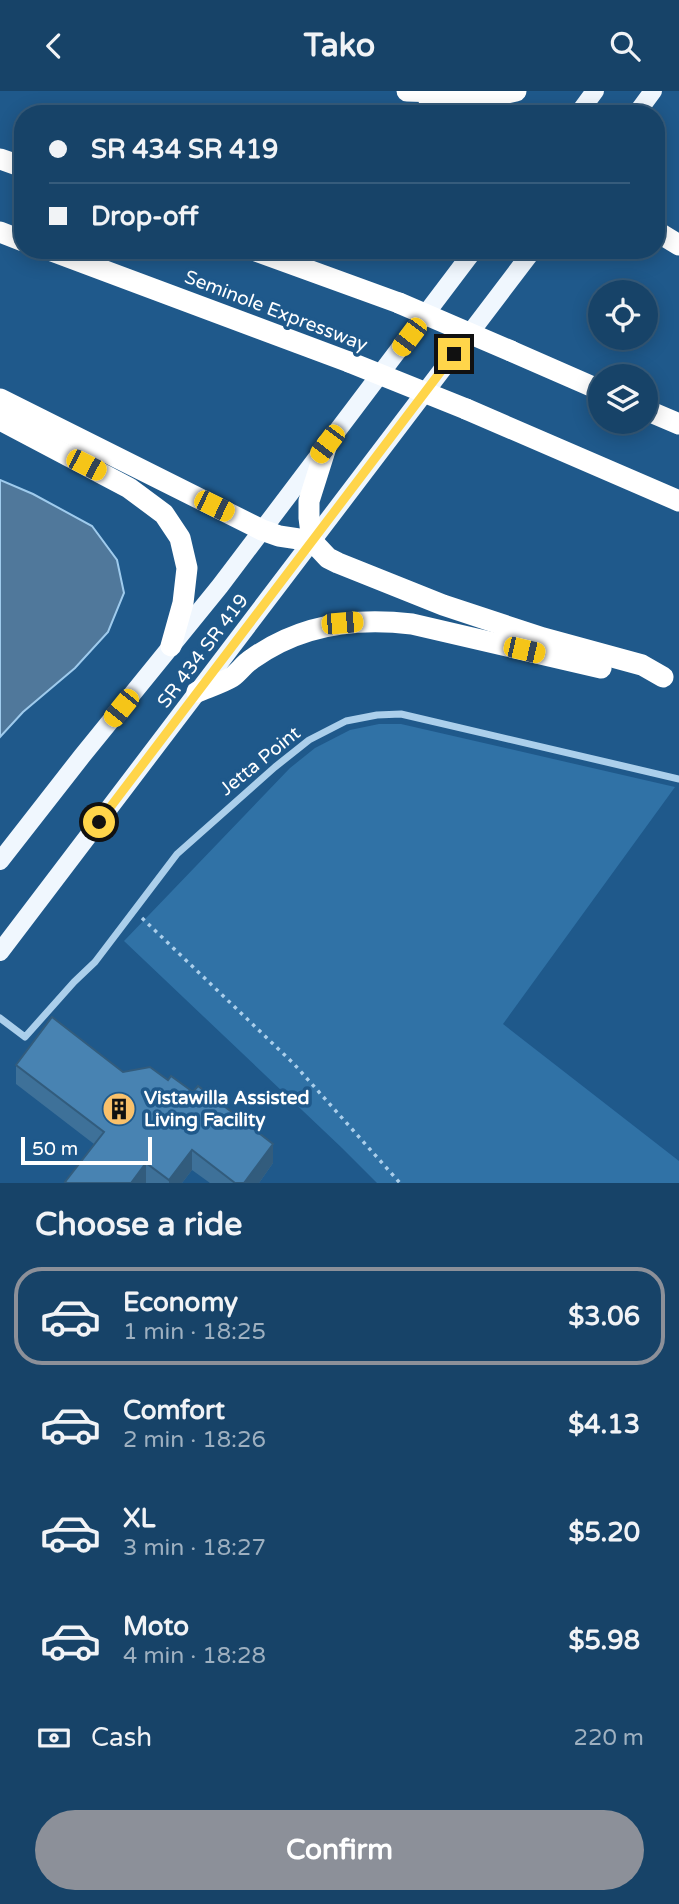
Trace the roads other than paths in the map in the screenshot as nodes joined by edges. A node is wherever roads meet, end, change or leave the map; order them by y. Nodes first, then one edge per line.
1 (396, 91) edge
2 (407, 91) edge
3 (516, 91) edge
4 (446, 105) edge
5 (72, 259) edge
6 (278, 259) edge
7 (467, 259) edge
8 (526, 259) edge
9 (588, 385) edge
10 (0, 398) edge
11 (658, 415) edge
12 (0, 420) edge
13 (679, 424) edge
14 (327, 444) junction
15 (679, 501) edge
16 (262, 530) junction
17 (312, 541) junction
18 (171, 646) junction
19 (671, 679) edge
20 (197, 692) junction
21 (679, 779) edge
22 (1, 861) edge
23 (0, 952) edge
24 (0, 1018) edge

1 - 4 highway
2 - 3 highway
5 - 15 highway, Seminole Expressway, bridge
6 - 9 highway, bridge
7 - 14 main road
8 - 17 main road, SR 434 SR 419
10 - 16 highway
11 - 13 highway
12 - 18 highway
14 - 16 main road
14 - 17 highway
16 - 17 highway
16 - 18 main road
17 - 19 highway
17 - 20 main road, SR 434 SR 419
18 - 22 main road
19 - 20 highway
20 - 23 main road, SR 434 SR 419
21 - 24 street, Jetta Point

